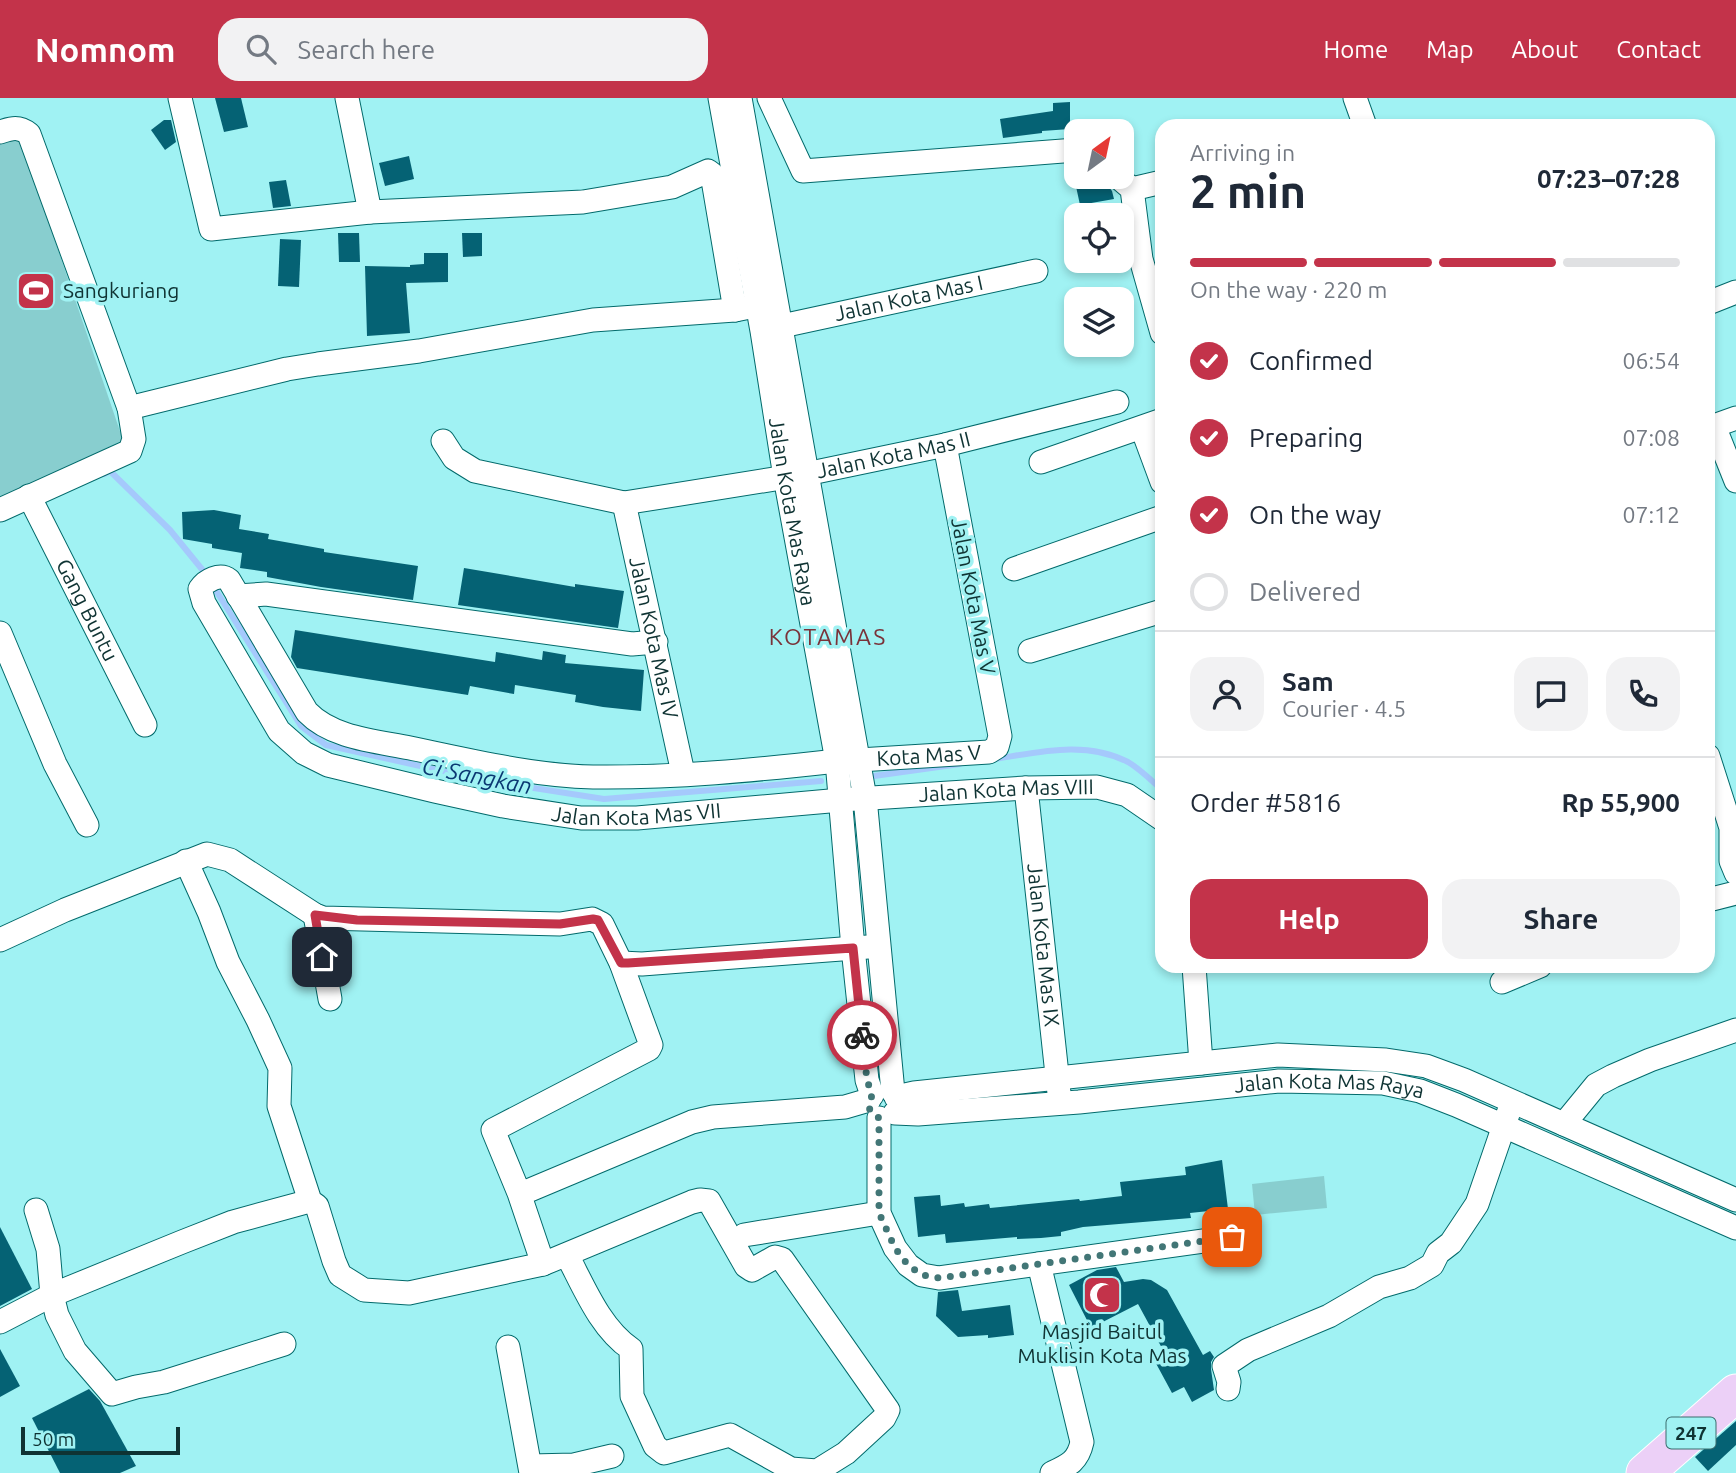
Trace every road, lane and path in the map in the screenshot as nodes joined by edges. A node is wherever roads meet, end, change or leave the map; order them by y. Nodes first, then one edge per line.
1 (180, 98) edge
2 (347, 98) edge
3 (720, 98) edge
4 (740, 98) edge
5 (769, 98) edge
6 (1355, 98) edge
7 (1362, 119) edge
8 (0, 132) edge
9 (1064, 151) edge
10 (1134, 183) edge
11 (1155, 183) edge
12 (1126, 189) edge
13 (370, 212) junction
14 (1036, 271) dead end
15 (1736, 292) edge
16 (1715, 300) edge
17 (746, 308) junction
18 (1155, 308) edge
19 (771, 329) junction
20 (1117, 402) dead end
21 (129, 408) junction
22 (1152, 424) edge
23 (1719, 424) edge
24 (443, 441) dead end
25 (1155, 441) edge
26 (945, 445) junction
27 (1041, 463) dead end
28 (795, 475) junction
29 (1736, 481) edge
30 (29, 496) junction
31 (624, 503) junction
32 (0, 510) edge
33 (1155, 519) edge
34 (1014, 569) dead end
35 (238, 596) junction
36 (1155, 613) edge
37 (0, 633) edge
38 (656, 642) junction
39 (1030, 651) dead end
40 (145, 725) dead end
41 (997, 747) joint
42 (848, 761) junction
43 (683, 774) junction
44 (1715, 776) edge
45 (1026, 788) junction
46 (865, 798) junction
47 (841, 800) junction
48 (1155, 814) edge
49 (87, 825) dead end
50 (1733, 827) edge
51 (186, 861) junction
52 (1736, 873) edge
53 (1736, 893) edge
54 (1715, 898) edge
55 (315, 915) junction
56 (0, 940) edge
57 (878, 947) junction
58 (853, 948) junction
59 (621, 963) junction
60 (1195, 973) edge
61 (1523, 973) edge
62 (1502, 982) dead end
63 (330, 999) dead end
64 (1736, 1030) edge
65 (1201, 1063) junction
66 (1057, 1078) junction
67 (1513, 1102) junction
68 (1061, 1103) junction
69 (883, 1106) junction
70 (1564, 1124) junction
71 (1503, 1126) junction
72 (530, 1191) dead end
73 (1736, 1200) edge
74 (310, 1201) junction
75 (36, 1210) dead end
76 (879, 1213) junction
77 (1736, 1228) edge
78 (744, 1236) dead end
79 (1232, 1237) dead end
80 (567, 1255) junction
81 (543, 1264) junction
82 (1039, 1264) junction
83 (52, 1295) junction
84 (0, 1322) edge
85 (284, 1344) dead end
86 (508, 1347) dead end
87 (1228, 1389) dead end
88 (1736, 1393) edge
89 (612, 1456) dead end
90 (531, 1469) edge
91 (1052, 1473) edge
92 (1645, 1473) edge

1 - 13 street
2 - 13 street
3 - 17 street, Jalan Kota Mas Raya
4 - 19 street, Jalan Kota Mas Raya
5 - 9 street
6 - 7 street
8 - 21 street
10 - 11 street
12 - 18 street
13 - 17 street
14 - 19 street, Jalan Kota Mas I
15 - 16 street
17 - 19 street, Jalan Kota Mas Raya
17 - 21 street
19 - 28 street, Jalan Kota Mas Raya
20 - 26 street, Jalan Kota Mas II
21 - 30 street
22 - 25 street
22 - 27 street
23 - 29 street
24 - 31 street
26 - 28 street, Jalan Kota Mas II
26 - 41 street, Jalan Kota Mas V
28 - 31 street, Jalan Kota Mas II
28 - 42 street, Jalan Kota Mas Raya
30 - 32 street
30 - 40 street, Gang Buntu
31 - 38 street, Jalan Kota Mas IV
33 - 34 street
35 - 38 street
35 - 43 street, Kota Mas V
35 - 47 street, Jalan Kota Mas VII
36 - 39 street
37 - 49 street
38 - 43 street, Jalan Kota Mas IV
41 - 42 street, Kota Mas V
42 - 43 street, Kota Mas V
42 - 46 street, Jalan Kota Mas Raya
42 - 47 street, Jalan Kota Mas Raya
44 - 50 street
45 - 46 street, Jalan Kota Mas VIII
45 - 48 street, Jalan Kota Mas VIII
45 - 66 street, Jalan Kota Mas IX
46 - 47 street, Jalan Kota Mas VIII
46 - 57 street, Jalan Kota Mas Raya
47 - 58 street, Jalan Kota Mas Raya
50 - 52 street
51 - 55 street
51 - 56 street
51 - 74 street
53 - 54 street
55 - 59 street
55 - 63 street
57 - 58 street
57 - 69 street, Jalan Kota Mas Raya
58 - 59 street
58 - 69 street, Jalan Kota Mas Raya
59 - 81 street
60 - 65 street
61 - 62 street
64 - 70 street
65 - 66 street, Jalan Kota Mas Raya
65 - 67 street, Jalan Kota Mas Raya
66 - 68 street, Jalan Kota Mas IX
66 - 69 street, Jalan Kota Mas Raya
67 - 70 street, Jalan Kota Mas Raya
67 - 71 street
68 - 69 street, Jalan Kota Mas Raya
68 - 71 street, Jalan Kota Mas Raya
69 - 72 street
69 - 76 street
70 - 73 street, Jalan Kota Mas Raya
71 - 77 street, Jalan Kota Mas Raya
71 - 87 street
74 - 81 street
74 - 83 street
75 - 83 street
76 - 78 street
76 - 82 street
79 - 82 street
80 - 80 street
80 - 81 street
82 - 91 street
83 - 84 street
83 - 85 street
86 - 90 street
88 - 92 main road, 247
89 - 90 street

